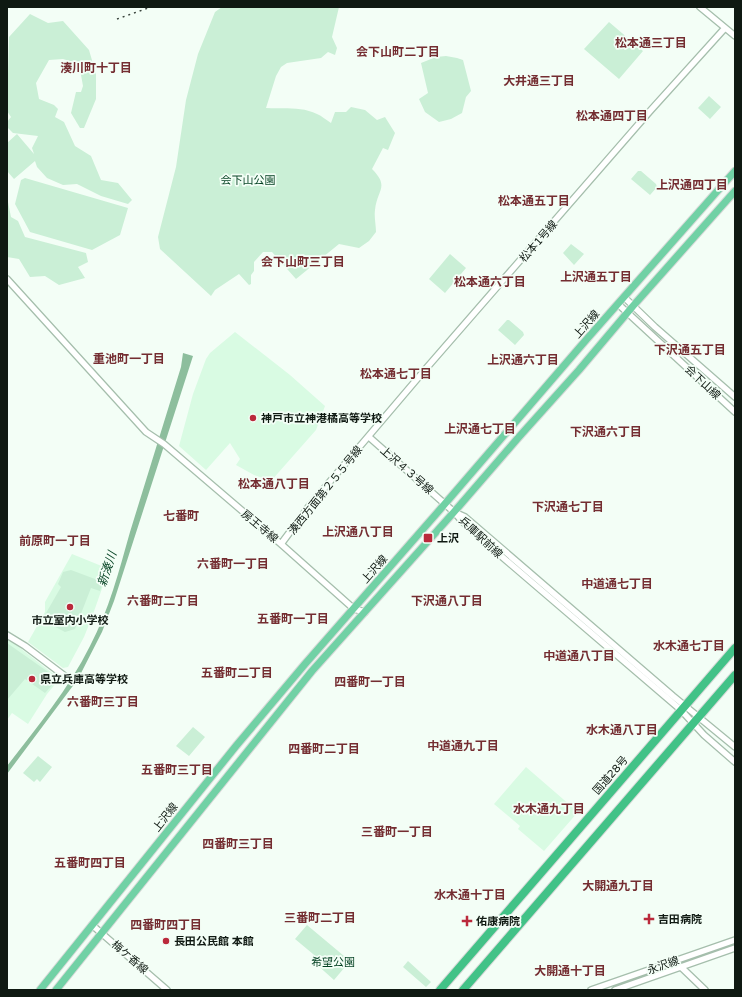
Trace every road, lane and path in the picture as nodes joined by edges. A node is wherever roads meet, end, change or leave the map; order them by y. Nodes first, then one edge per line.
1 (700, 7) edge
2 (725, 28) junction
3 (735, 36) edge
4 (735, 171) edge
5 (735, 191) edge
6 (7, 279) edge
7 (624, 297) junction
8 (618, 304) junction
9 (633, 306) junction
10 (628, 312) junction
11 (735, 398) edge
12 (735, 412) edge
13 (369, 437) junction
14 (445, 504) junction
15 (454, 512) junction
16 (281, 544) junction
17 (354, 609) junction
18 (365, 612) junction
19 (7, 635) edge
20 (735, 648) edge
21 (735, 675) edge
22 (66, 677) dead end
23 (683, 708) junction
24 (699, 716) junction
25 (693, 723) junction
26 (735, 747) edge
27 (735, 762) edge
28 (92, 925) junction
29 (102, 934) junction
30 (735, 940) edge
31 (735, 948) edge
32 (681, 967) junction
33 (40, 990) edge
34 (56, 990) edge
35 (167, 990) edge
36 (440, 990) edge
37 (463, 990) edge
38 (591, 990) edge
39 (615, 990) edge
40 (705, 990) edge

1 - 2 street
2 - 3 street
2 - 13 street, 松本1号線
4 - 7 main road, 上沢線
5 - 9 main road, 上沢線
6 - 16 street, 房王寺線
7 - 8 main road, 上沢線
7 - 9 street, 会下山線
8 - 10 street, 会下山線
8 - 14 main road, 上沢線
9 - 10 main road, 上沢線
9 - 11 street, 会下山線
10 - 12 street, 会下山線
10 - 15 main road, 上沢線
13 - 14 street, 上沢４３号線
13 - 16 street, 湊西方面第２５５号線
14 - 15 street, 上沢４３号線
14 - 17 main road, 上沢線
15 - 18 main road, 上沢線
15 - 23 street, 兵庫駅前線
16 - 17 street, 房王寺線
17 - 18 street
17 - 28 main road, 上沢線
18 - 29 main road, 上沢線
19 - 22 street
20 - 23 highway, 国道28号
21 - 24 highway
23 - 24 street
23 - 25 street, 兵庫駅前線
23 - 36 highway, 国道28号
24 - 25 highway
24 - 26 street
25 - 27 street, 兵庫駅前線
25 - 37 highway
28 - 29 street, 梅ケ香線
28 - 33 main road, 上沢線
29 - 34 main road, 上沢線
29 - 35 street, 梅ケ香線
30 - 38 street, 永沢線
31 - 32 street, 永沢線
32 - 39 street, 永沢線
32 - 40 street

